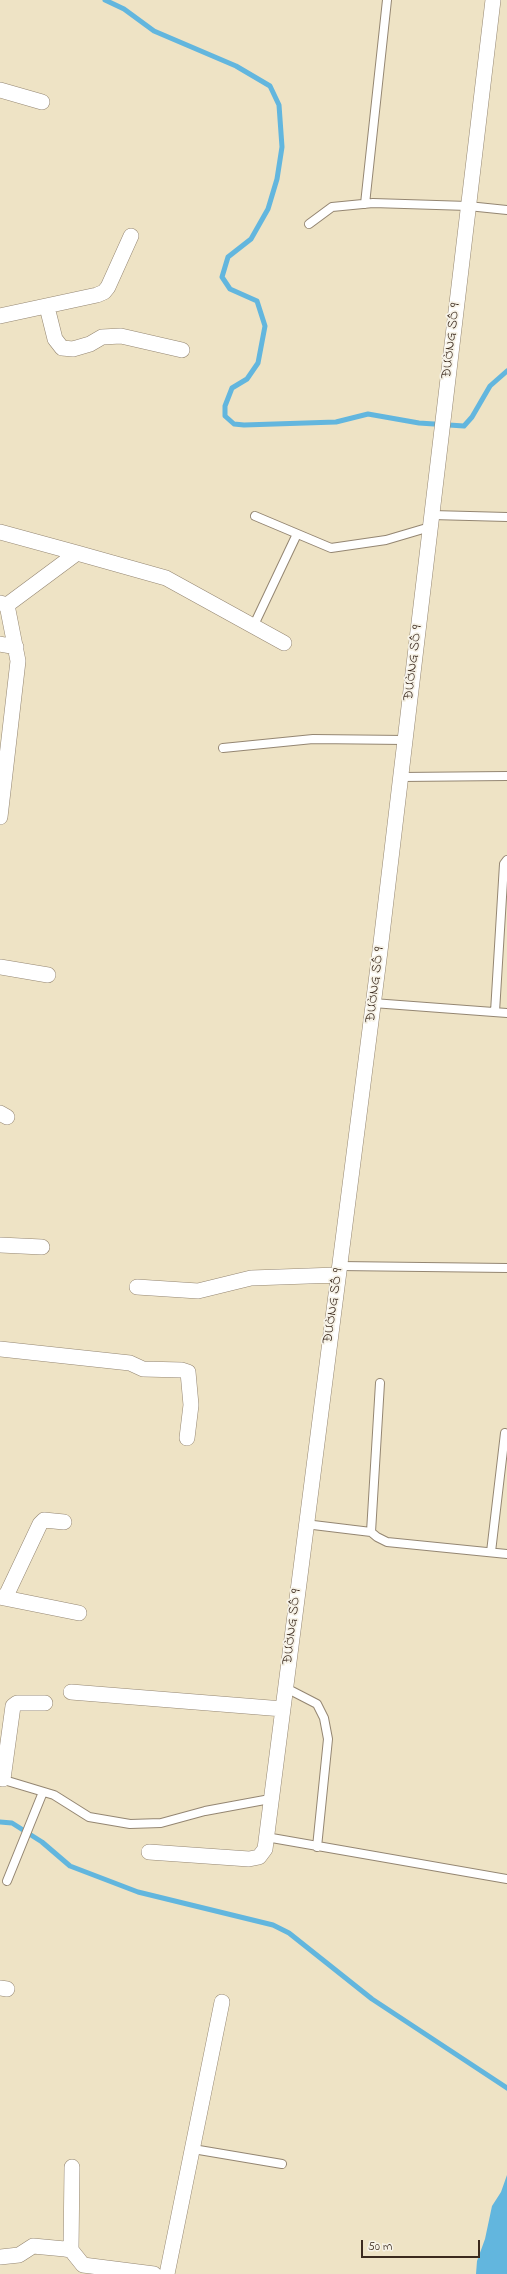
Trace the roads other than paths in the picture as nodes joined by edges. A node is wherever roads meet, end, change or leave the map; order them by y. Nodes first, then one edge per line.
1 (387, 0) edge
2 (493, 0) edge
3 (0, 90) edge
4 (42, 102) dead end
5 (365, 204) junction
6 (468, 206) junction
7 (507, 210) edge
8 (309, 224) dead end
9 (130, 236) dead end
10 (47, 307) junction
11 (0, 316) edge
12 (182, 350) dead end
13 (255, 516) dead end
14 (507, 517) edge
15 (431, 521) junction
16 (0, 532) edge
17 (297, 534) junction
18 (77, 553) junction
19 (4, 604) edge
20 (253, 627) junction
21 (284, 643) dead end
22 (0, 644) edge
23 (16, 647) junction
24 (405, 740) junction
25 (223, 748) dead end
26 (507, 776) edge
27 (401, 777) junction
28 (0, 818) edge
29 (507, 860) edge
30 (0, 967) edge
31 (48, 975) dead end
32 (373, 1003) junction
33 (495, 1012) junction
34 (507, 1013) edge
35 (0, 1245) edge
36 (42, 1247) dead end
37 (507, 1268) edge
38 (338, 1271) junction
39 (137, 1287) dead end
40 (0, 1349) edge
41 (380, 1383) dead end
42 (505, 1434) dead end
43 (187, 1438) dead end
44 (64, 1522) dead end
45 (305, 1524) junction
46 (371, 1532) junction
47 (492, 1552) junction
48 (507, 1554) edge
49 (2, 1597) edge
50 (79, 1613) dead end
51 (286, 1688) junction
52 (71, 1692) dead end
53 (45, 1703) dead end
54 (283, 1709) junction
55 (2, 1779) edge
56 (43, 1792) junction
57 (270, 1799) junction
58 (266, 1837) junction
59 (317, 1847) junction
60 (149, 1852) dead end
61 (507, 1879) edge
62 (7, 1881) dead end
63 (222, 2002) dead end
64 (193, 2149) junction
65 (282, 2164) dead end
66 (72, 2167) dead end
67 (71, 2250) junction
68 (0, 2257) edge
69 (154, 2274) edge
70 (167, 2274) edge

1 - 5 lane
2 - 6 street, ĐƯỜNG SỐ 9
3 - 4 street
5 - 6 lane
5 - 8 lane
6 - 7 lane
6 - 15 street, ĐƯỜNG SỐ 9
9 - 10 street
10 - 11 street
10 - 12 street
13 - 17 lane
14 - 15 lane
15 - 17 lane
15 - 24 street, ĐƯỜNG SỐ 9
16 - 18 street
17 - 20 lane
18 - 19 street
18 - 20 street
19 - 23 street
20 - 21 street
22 - 23 street
23 - 28 street
24 - 25 lane
24 - 27 street, ĐƯỜNG SỐ 9
26 - 27 lane
27 - 32 street, ĐƯỜNG SỐ 9
29 - 33 lane
30 - 31 street
32 - 33 lane
32 - 38 street, ĐƯỜNG SỐ 9
33 - 34 lane
35 - 36 street
37 - 38 lane
38 - 39 street
38 - 45 street, ĐƯỜNG SỐ 9
40 - 43 street
41 - 46 lane
42 - 47 lane
44 - 49 street
45 - 46 lane
45 - 51 street, ĐƯỜNG SỐ 9
46 - 47 lane
47 - 48 lane
49 - 50 street
51 - 54 street, ĐƯỜNG SỐ 9
51 - 59 lane
52 - 54 street
53 - 55 street
54 - 57 street, ĐƯỜNG SỐ 9
55 - 56 lane
56 - 57 lane
56 - 62 lane
57 - 58 street, ĐƯỜNG SỐ 9
58 - 59 lane
58 - 60 street, ĐƯỜNG SỐ 9
59 - 61 lane
63 - 64 street
64 - 65 lane
64 - 70 street
66 - 67 street
67 - 68 street
67 - 69 street

